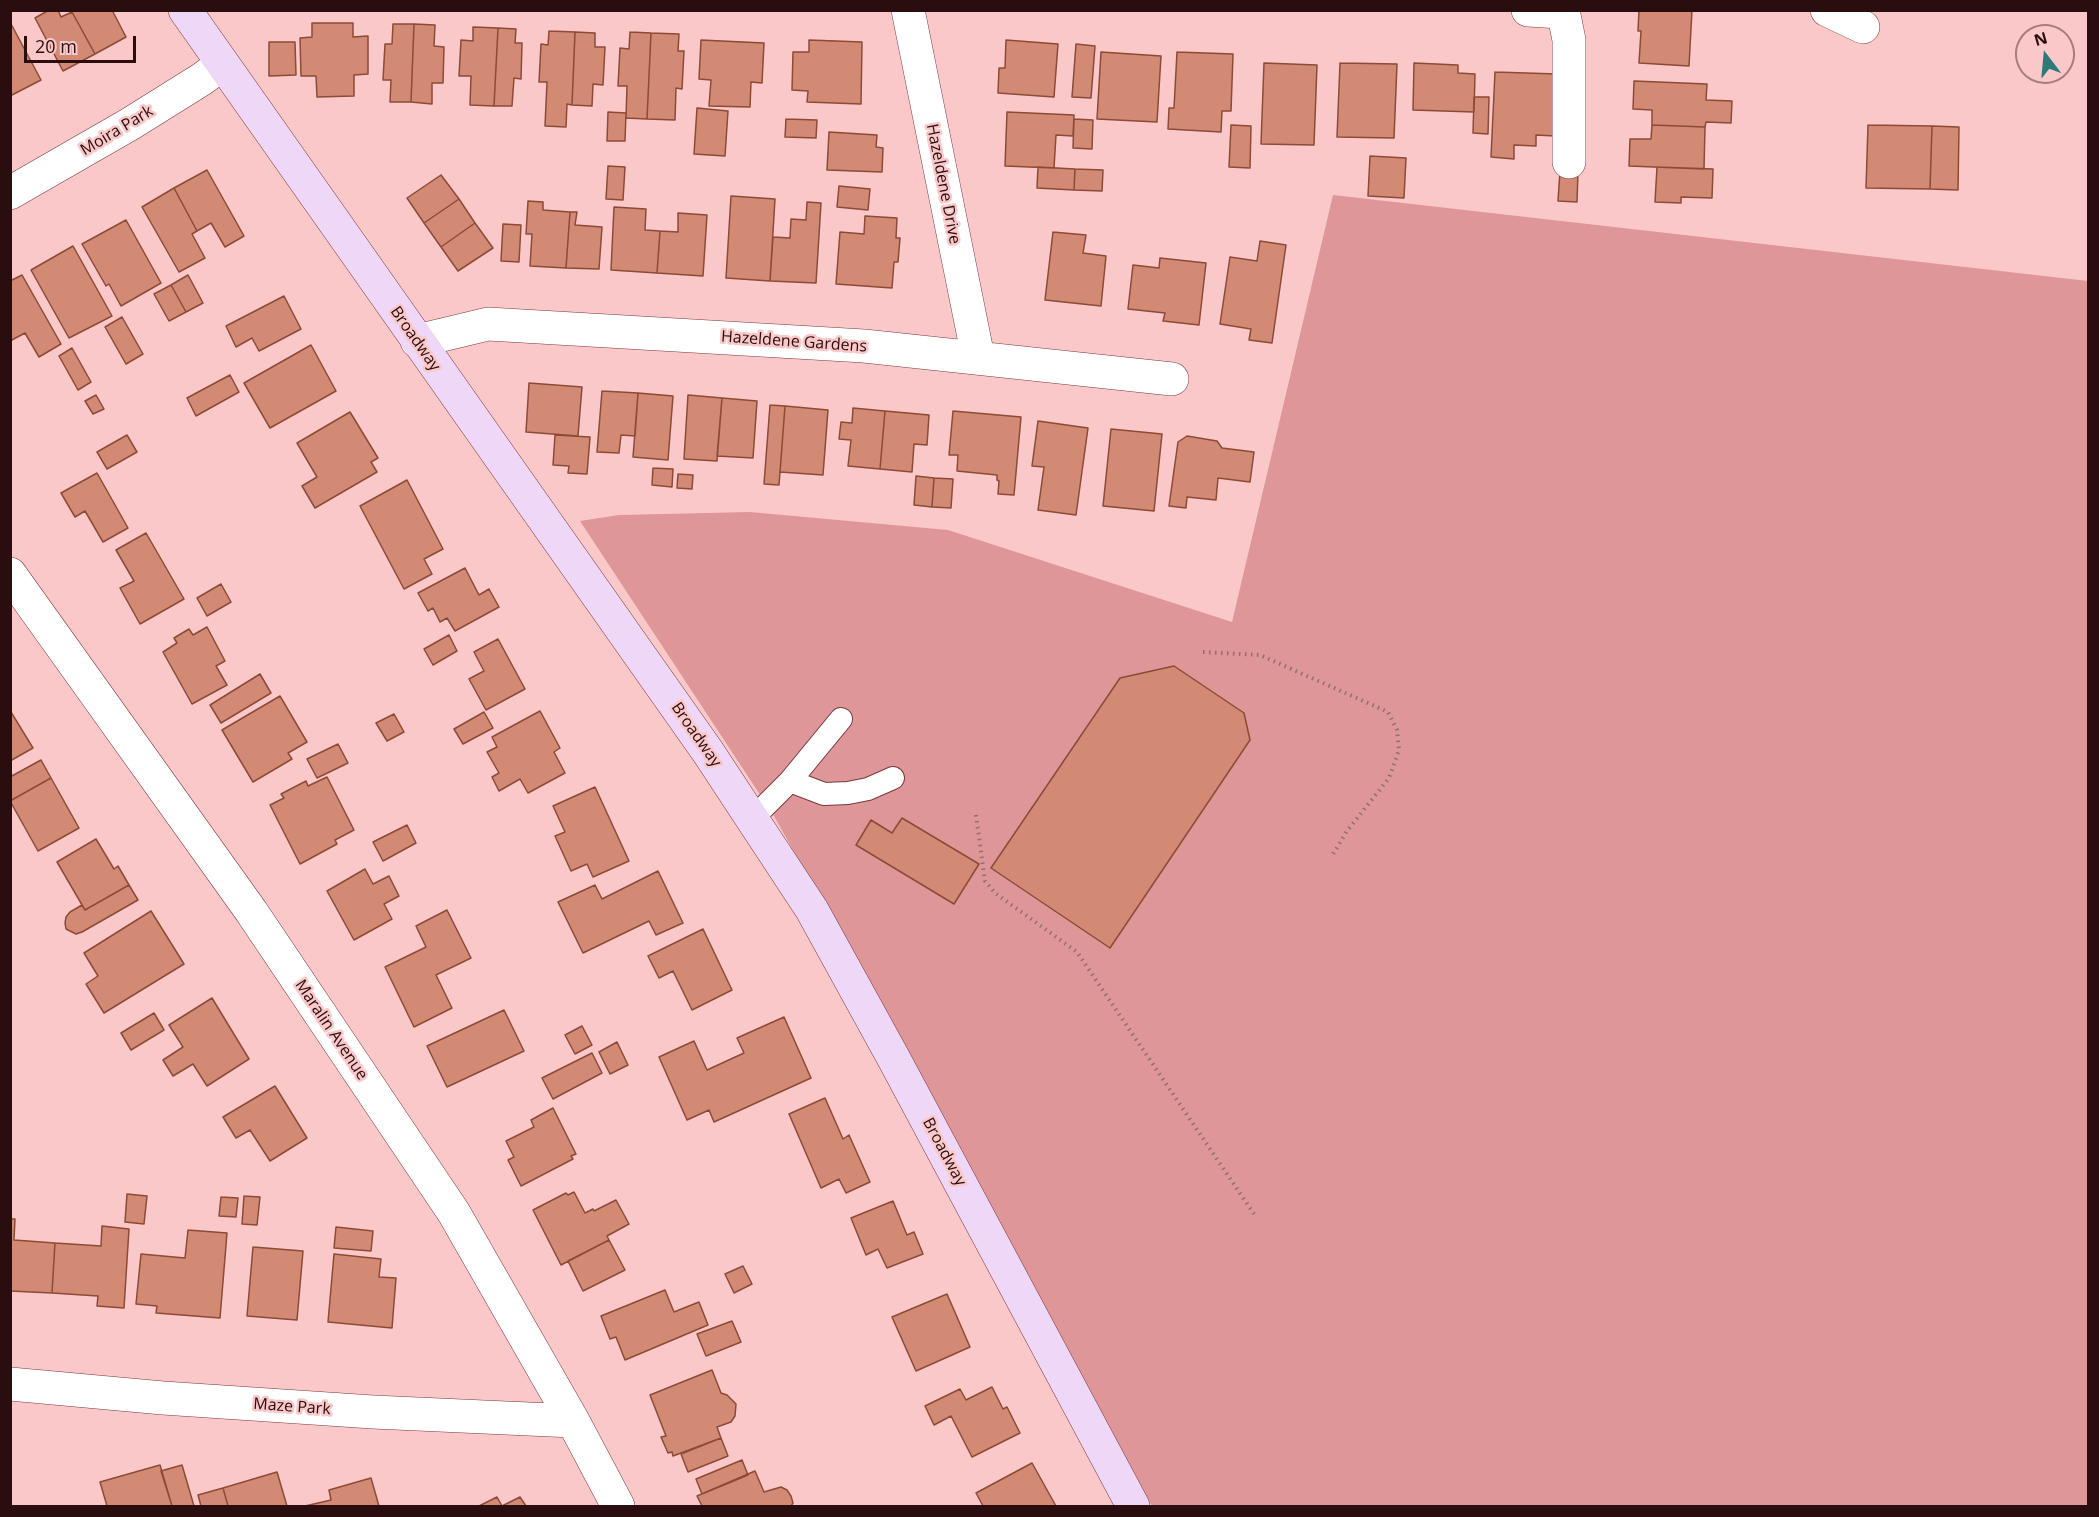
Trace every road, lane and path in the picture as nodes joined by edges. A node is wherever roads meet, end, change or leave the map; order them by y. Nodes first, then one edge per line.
1 (184, 10) edge
2 (908, 10) edge
3 (1528, 10) edge
4 (1827, 10) edge
5 (1562, 11) edge
6 (1863, 27) dead end
7 (221, 65) junction
8 (1569, 162) dead end
9 (10, 193) edge
10 (417, 341) junction
11 (978, 357) junction
12 (1172, 379) dead end
13 (10, 574) edge
14 (1203, 652) dead end
15 (842, 718) dead end
16 (894, 778) dead end
17 (790, 780) junction
18 (976, 815) dead end
19 (753, 818) junction
20 (1333, 854) dead end
21 (1254, 1214) dead end
22 (10, 1384) edge
23 (573, 1421) junction
24 (618, 1506) edge
25 (1132, 1506) edge

1 - 7 street, Broadway
2 - 11 street, Hazeldene Drive
3 - 5 street
4 - 6 street
5 - 8 street
7 - 9 street, Moira Park
7 - 10 street, Broadway
10 - 11 street, Hazeldene Gardens
10 - 19 street, Broadway
11 - 12 street, Hazeldene Gardens
13 - 23 street, Maralin Avenue
14 - 20 path
15 - 17 lane
16 - 17 lane
17 - 19 lane
18 - 21 path
19 - 25 street, Broadway
22 - 23 street, Maze Park
23 - 24 street, Maralin Avenue

